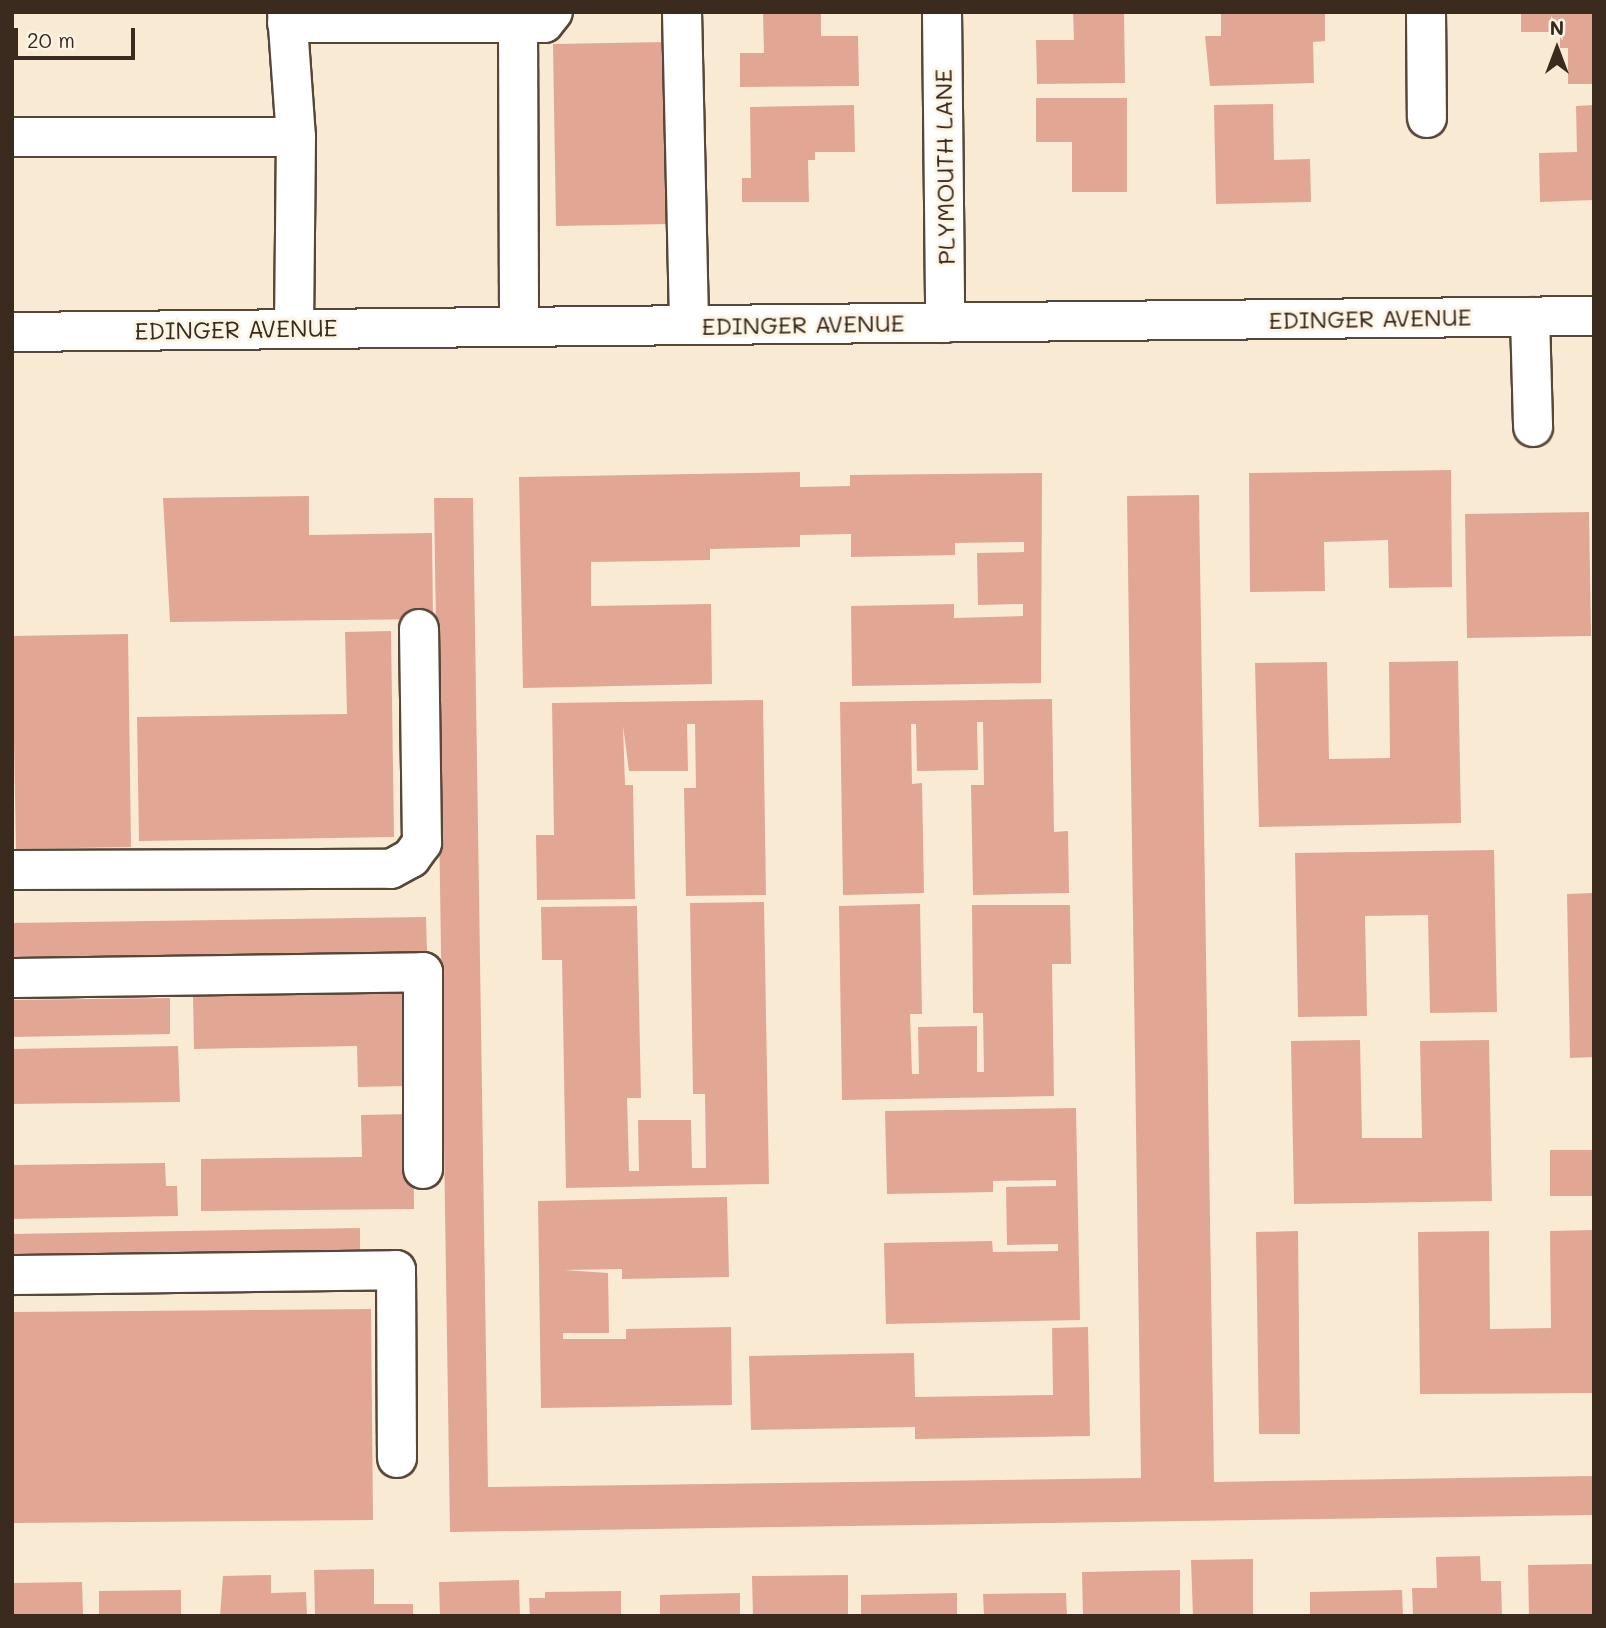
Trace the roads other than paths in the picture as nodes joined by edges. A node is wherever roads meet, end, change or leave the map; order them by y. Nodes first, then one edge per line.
1 (682, 12) edge
2 (942, 12) edge
3 (1426, 12) edge
4 (287, 17) edge
5 (535, 17) edge
6 (1427, 118) dead end
7 (12, 137) edge
8 (296, 137) junction
9 (1594, 316) edge
10 (1530, 317) junction
11 (945, 323) junction
12 (689, 325) junction
13 (519, 327) junction
14 (294, 329) junction
15 (12, 332) edge
16 (1533, 427) dead end
17 (419, 629) dead end
18 (12, 870) edge
19 (12, 978) edge
20 (423, 1169) dead end
21 (12, 1275) edge
22 (397, 1458) dead end

1 - 12 main road
2 - 11 main road, PLYMOUTH LANE
3 - 6 main road
4 - 5 main road
4 - 8 main road
5 - 13 main road
7 - 8 main road
8 - 14 main road
9 - 10 main road, EDINGER AVENUE
10 - 11 main road, EDINGER AVENUE
10 - 16 main road
11 - 12 main road, EDINGER AVENUE
12 - 13 main road, EDINGER AVENUE
13 - 14 main road, EDINGER AVENUE
14 - 15 main road, EDINGER AVENUE
17 - 18 main road
19 - 20 main road
21 - 22 main road

